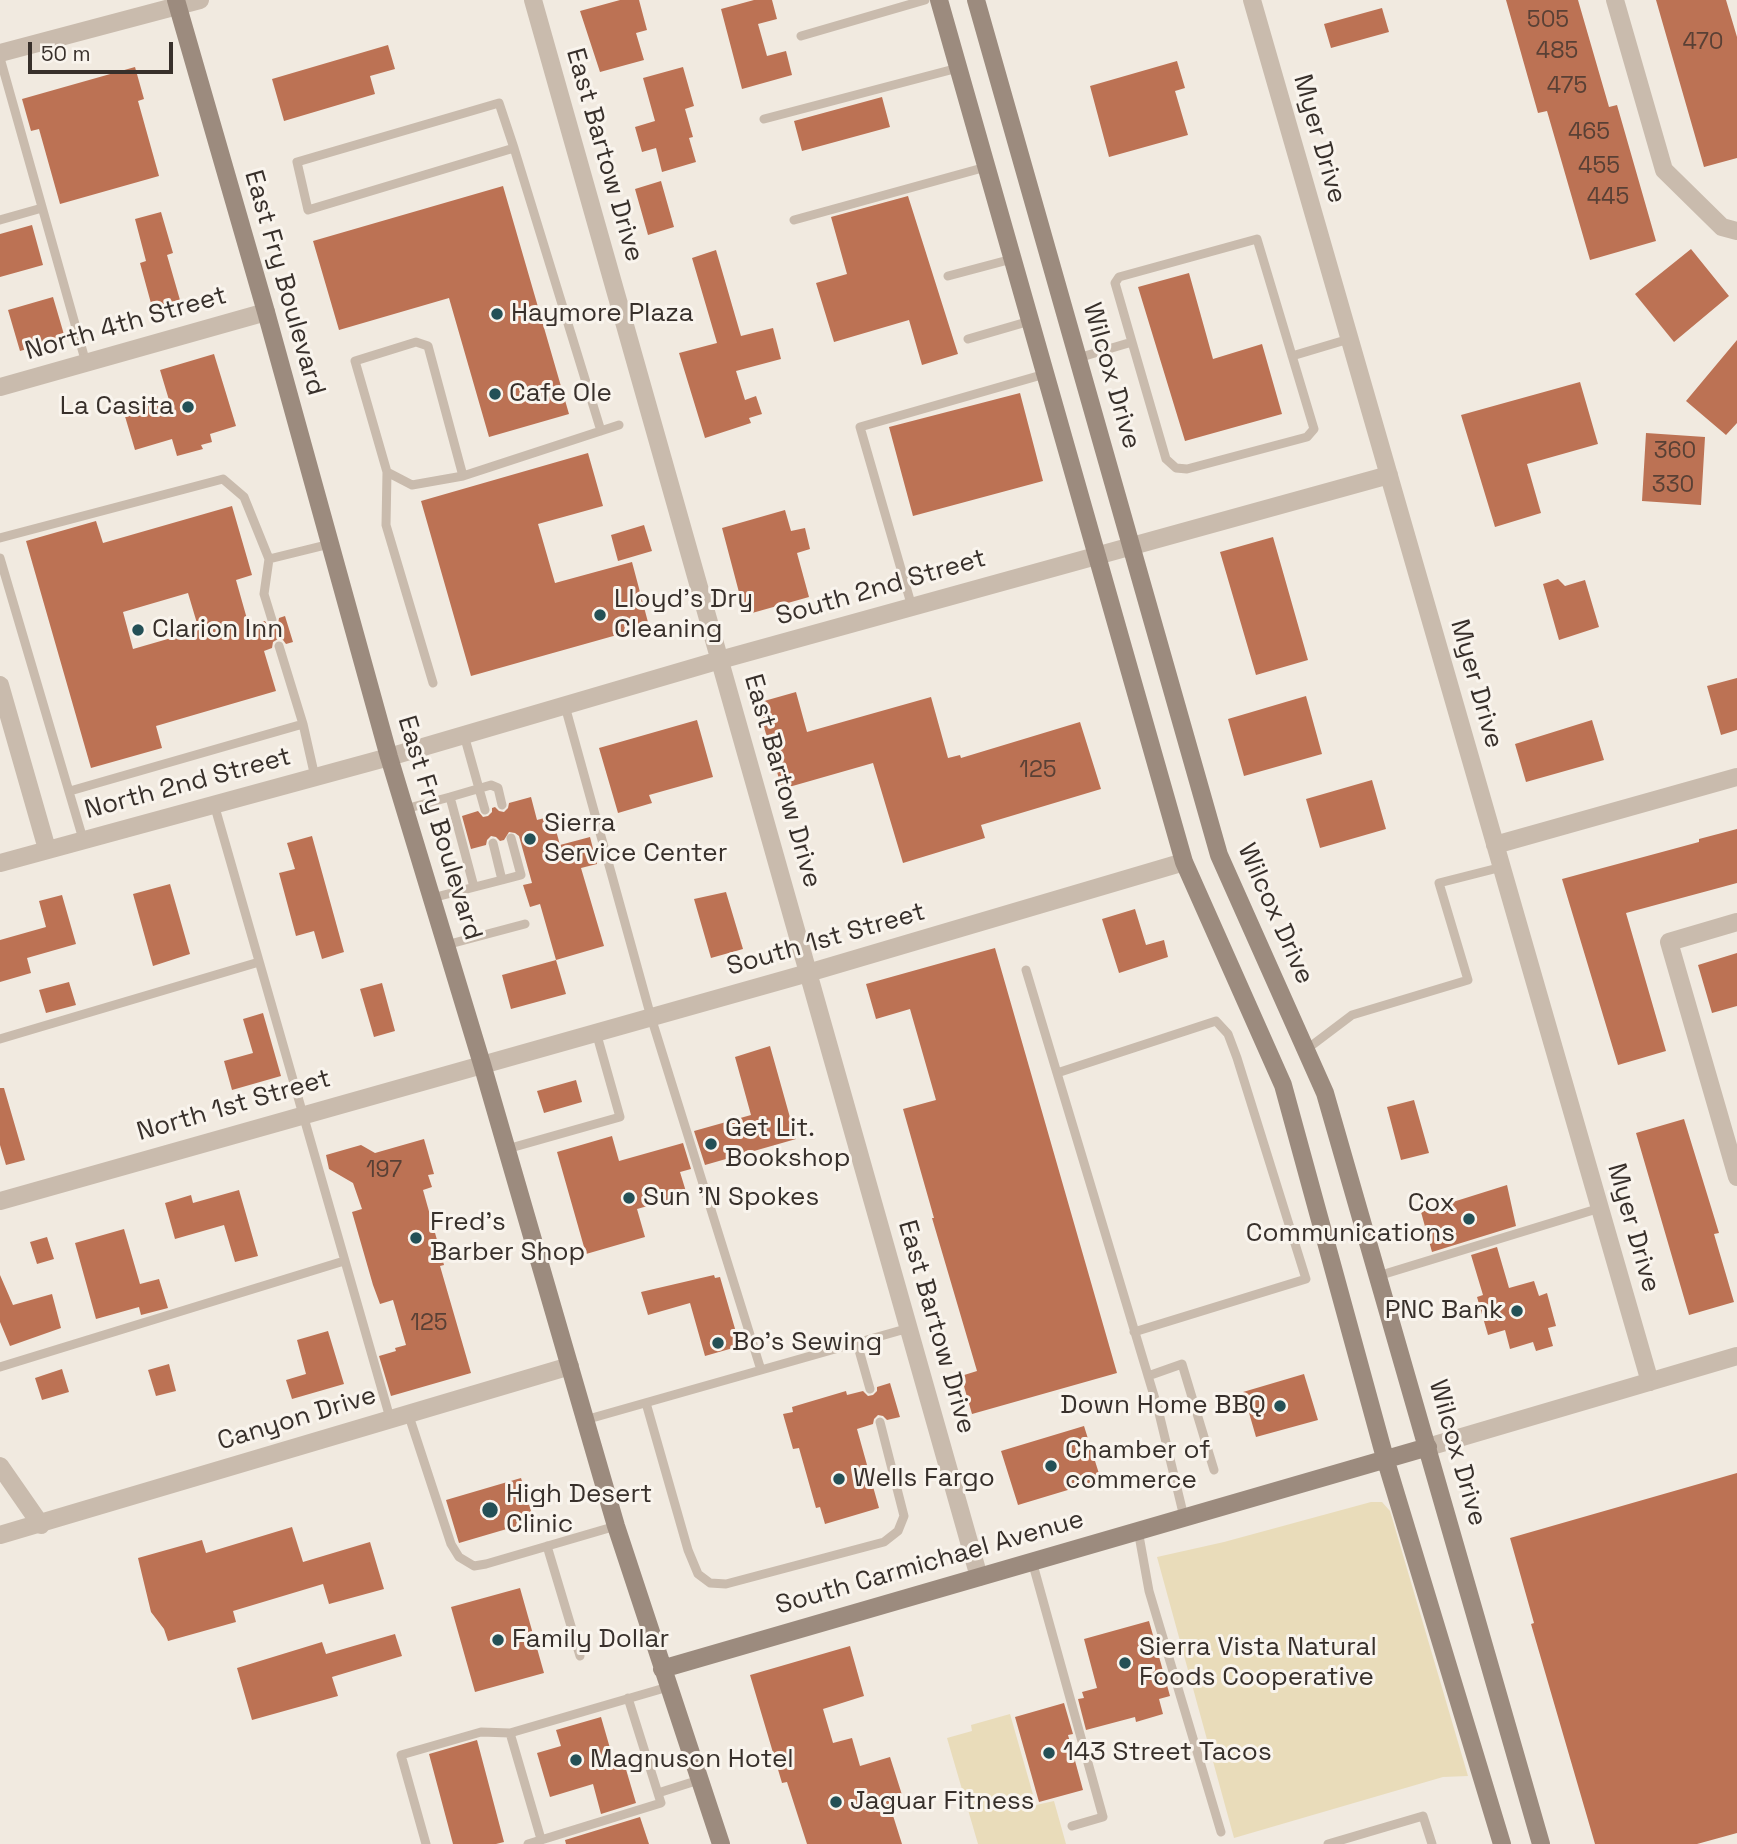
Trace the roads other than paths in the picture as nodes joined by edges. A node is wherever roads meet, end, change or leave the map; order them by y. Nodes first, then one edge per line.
1 (200, 0) edge
2 (533, 0) edge
3 (925, 0) edge
4 (939, 0) edge
5 (976, 0) edge
6 (1252, 0) edge
7 (1615, 0) edge
8 (177, 3) edge
9 (802, 36) dead end
10 (0, 55) edge
11 (958, 68) junction
12 (764, 120) dead end
13 (514, 148) junction
14 (986, 167) junction
15 (42, 208) junction
16 (0, 220) edge
17 (794, 220) dead end
18 (1737, 232) edge
19 (1012, 259) junction
20 (948, 276) dead end
21 (266, 312) junction
22 (1030, 321) junction
23 (1349, 339) junction
24 (968, 340) dead end
25 (1132, 342) junction
26 (1292, 356) junction
27 (1078, 358) junction
28 (86, 363) junction
29 (1045, 374) junction
30 (0, 387) edge
31 (618, 425) dead end
32 (601, 431) junction
33 (387, 472) junction
34 (1388, 475) junction
35 (463, 476) junction
36 (0, 538) edge
37 (330, 544) junction
38 (1132, 546) junction
39 (1097, 556) junction
40 (0, 558) edge
41 (269, 559) junction
42 (912, 607) junction
43 (272, 620) dead end
44 (279, 646) dead end
45 (720, 660) junction
46 (433, 683) dead end
47 (0, 685) edge
48 (565, 706) junction
49 (303, 724) junction
50 (464, 735) junction
51 (389, 757) junction
52 (316, 777) junction
53 (1737, 777) edge
54 (479, 788) junction
55 (70, 791) junction
56 (450, 797) junction
57 (214, 804) junction
58 (502, 805) dead end
59 (405, 808) junction
60 (485, 810) dead end
61 (510, 838) dead end
62 (83, 839) junction
63 (493, 843) dead end
64 (1495, 845) junction
65 (47, 849) junction
66 (1184, 862) junction
67 (0, 863) edge
68 (1502, 867) junction
69 (502, 880) junction
70 (474, 887) junction
71 (432, 898) junction
72 (1737, 922) edge
73 (524, 924) dead end
74 (446, 945) junction
75 (259, 962) junction
76 (1026, 970) dead end
77 (808, 973) junction
78 (651, 1017) junction
79 (596, 1032) junction
80 (0, 1039) edge
81 (1307, 1049) junction
82 (482, 1064) junction
83 (1056, 1073) junction
84 (302, 1114) junction
85 (507, 1149) junction
86 (1737, 1177) edge
87 (0, 1201) edge
88 (1600, 1208) junction
89 (344, 1261) junction
90 (1378, 1276) junction
91 (909, 1328) junction
92 (1135, 1332) junction
93 (857, 1343) junction
94 (1737, 1356) edge
95 (570, 1366) junction
96 (0, 1367) edge
97 (761, 1370) junction
98 (1148, 1376) junction
99 (1650, 1382) junction
100 (870, 1389) dead end
101 (646, 1403) junction
102 (408, 1413) junction
103 (390, 1418) junction
104 (585, 1420) junction
105 (880, 1422) dead end
106 (1429, 1447) junction
107 (1385, 1458) junction
108 (0, 1466) edge
109 (1214, 1470) dead end
110 (1184, 1517) junction
111 (41, 1525) junction
112 (616, 1526) junction
113 (1138, 1530) junction
114 (0, 1535) edge
115 (547, 1546) junction
116 (1032, 1561) junction
117 (979, 1577) junction
118 (580, 1656) dead end
119 (662, 1669) junction
120 (668, 1686) junction
121 (628, 1698) junction
122 (510, 1733) junction
123 (699, 1780) junction
124 (658, 1793) junction
125 (1072, 1826) dead end
126 (1221, 1832) dead end
127 (541, 1839) junction
128 (426, 1844) edge
129 (528, 1844) edge
130 (721, 1844) edge
131 (1328, 1844) edge
132 (1432, 1844) edge
133 (1502, 1844) edge
134 (1541, 1844) edge

1 - 8 street
2 - 45 street, East Bartow Drive
3 - 9 lane
4 - 11 street
5 - 27 street, Wilcox Drive
6 - 23 street, Myer Drive
7 - 18 street
8 - 10 street
8 - 21 street, East Fry Boulevard
10 - 15 lane
11 - 12 lane
11 - 14 street
13 - 13 lane
13 - 32 lane
14 - 17 lane
14 - 19 street
15 - 16 lane
15 - 28 lane
19 - 20 lane
19 - 22 street
21 - 28 street, North 4th Street
21 - 37 street, East Fry Boulevard
22 - 24 lane
22 - 29 street
23 - 26 lane
23 - 34 street, Myer Drive
25 - 26 lane
25 - 26 lane
25 - 27 lane
27 - 38 street, Wilcox Drive
28 - 30 street, North 4th Street
29 - 39 street
29 - 42 lane
31 - 32 lane
32 - 35 lane
33 - 35 lane
33 - 35 lane
33 - 46 lane
34 - 38 street, South 2nd Street
34 - 64 street, Myer Drive
36 - 41 lane
37 - 41 lane
37 - 51 street, East Fry Boulevard
38 - 39 street, South 2nd Street
38 - 81 street, Wilcox Drive
39 - 42 street, South 2nd Street
39 - 66 street
40 - 55 lane
41 - 43 lane
42 - 45 street, South 2nd Street
44 - 49 lane
45 - 48 street, South 2nd Street
45 - 77 street, East Bartow Drive
47 - 65 street
48 - 50 street, South 2nd Street
48 - 78 lane
49 - 52 lane
49 - 55 lane
50 - 51 street, South 2nd Street
50 - 54 lane
51 - 52 street, North 2nd Street
51 - 59 street, East Fry Boulevard
52 - 57 street, North 2nd Street
53 - 64 street
54 - 56 lane
54 - 58 lane
54 - 60 lane
55 - 62 lane
56 - 59 lane
56 - 70 lane
57 - 62 street, North 2nd Street
57 - 75 lane
59 - 71 street, East Fry Boulevard
61 - 69 lane
62 - 65 street, North 2nd Street
63 - 69 lane
64 - 68 street, Myer Drive
65 - 67 street, North 2nd Street
66 - 77 street, South 1st Street
66 - 107 street
68 - 81 lane
68 - 88 street, Myer Drive
69 - 70 lane
70 - 71 lane
71 - 74 street, East Fry Boulevard
72 - 86 street
73 - 74 lane
74 - 82 street, East Fry Boulevard
75 - 80 lane
75 - 84 lane
76 - 83 lane
77 - 78 street, South 1st Street
77 - 91 street, East Bartow Drive
78 - 79 street, South 1st Street
78 - 97 lane
79 - 82 street, South 1st Street
79 - 85 lane
81 - 90 street, Wilcox Drive
82 - 84 street, North 1st Street
82 - 85 street, East Fry Boulevard
83 - 92 lane
83 - 92 lane
84 - 87 street, North 1st Street
84 - 89 lane
85 - 95 street, East Fry Boulevard
88 - 90 lane
88 - 99 street, Myer Drive
89 - 96 lane
89 - 103 lane
90 - 106 street, Wilcox Drive
91 - 93 lane
91 - 117 street, East Bartow Drive
92 - 98 lane
93 - 97 lane
93 - 100 lane
94 - 99 street, South Carmichael Avenue
95 - 102 street, Canyon Drive
95 - 104 street, East Fry Boulevard
97 - 101 lane
98 - 109 lane
98 - 110 lane
99 - 106 street, South Carmichael Avenue
101 - 104 lane
101 - 105 lane
102 - 103 street, Canyon Drive
102 - 115 lane
103 - 111 street, Canyon Drive
104 - 112 street, East Fry Boulevard
106 - 107 street, South Carmichael Avenue
106 - 134 street, Wilcox Drive
107 - 110 street, South Carmichael Avenue
107 - 133 street
108 - 111 street
110 - 113 street, South Carmichael Avenue
111 - 114 street, Canyon Drive
112 - 115 lane
112 - 119 street, East Fry Boulevard
113 - 116 street, South Carmichael Avenue
113 - 126 lane
115 - 118 lane
116 - 117 street, South Carmichael Avenue
116 - 125 lane
117 - 119 street, South Carmichael Avenue
119 - 120 street, East Fry Boulevard
120 - 121 lane
120 - 123 street, East Fry Boulevard
121 - 122 lane
121 - 124 lane
122 - 127 lane
122 - 128 lane
123 - 124 lane
123 - 130 street, East Fry Boulevard
124 - 127 lane
127 - 129 lane
131 - 132 lane

